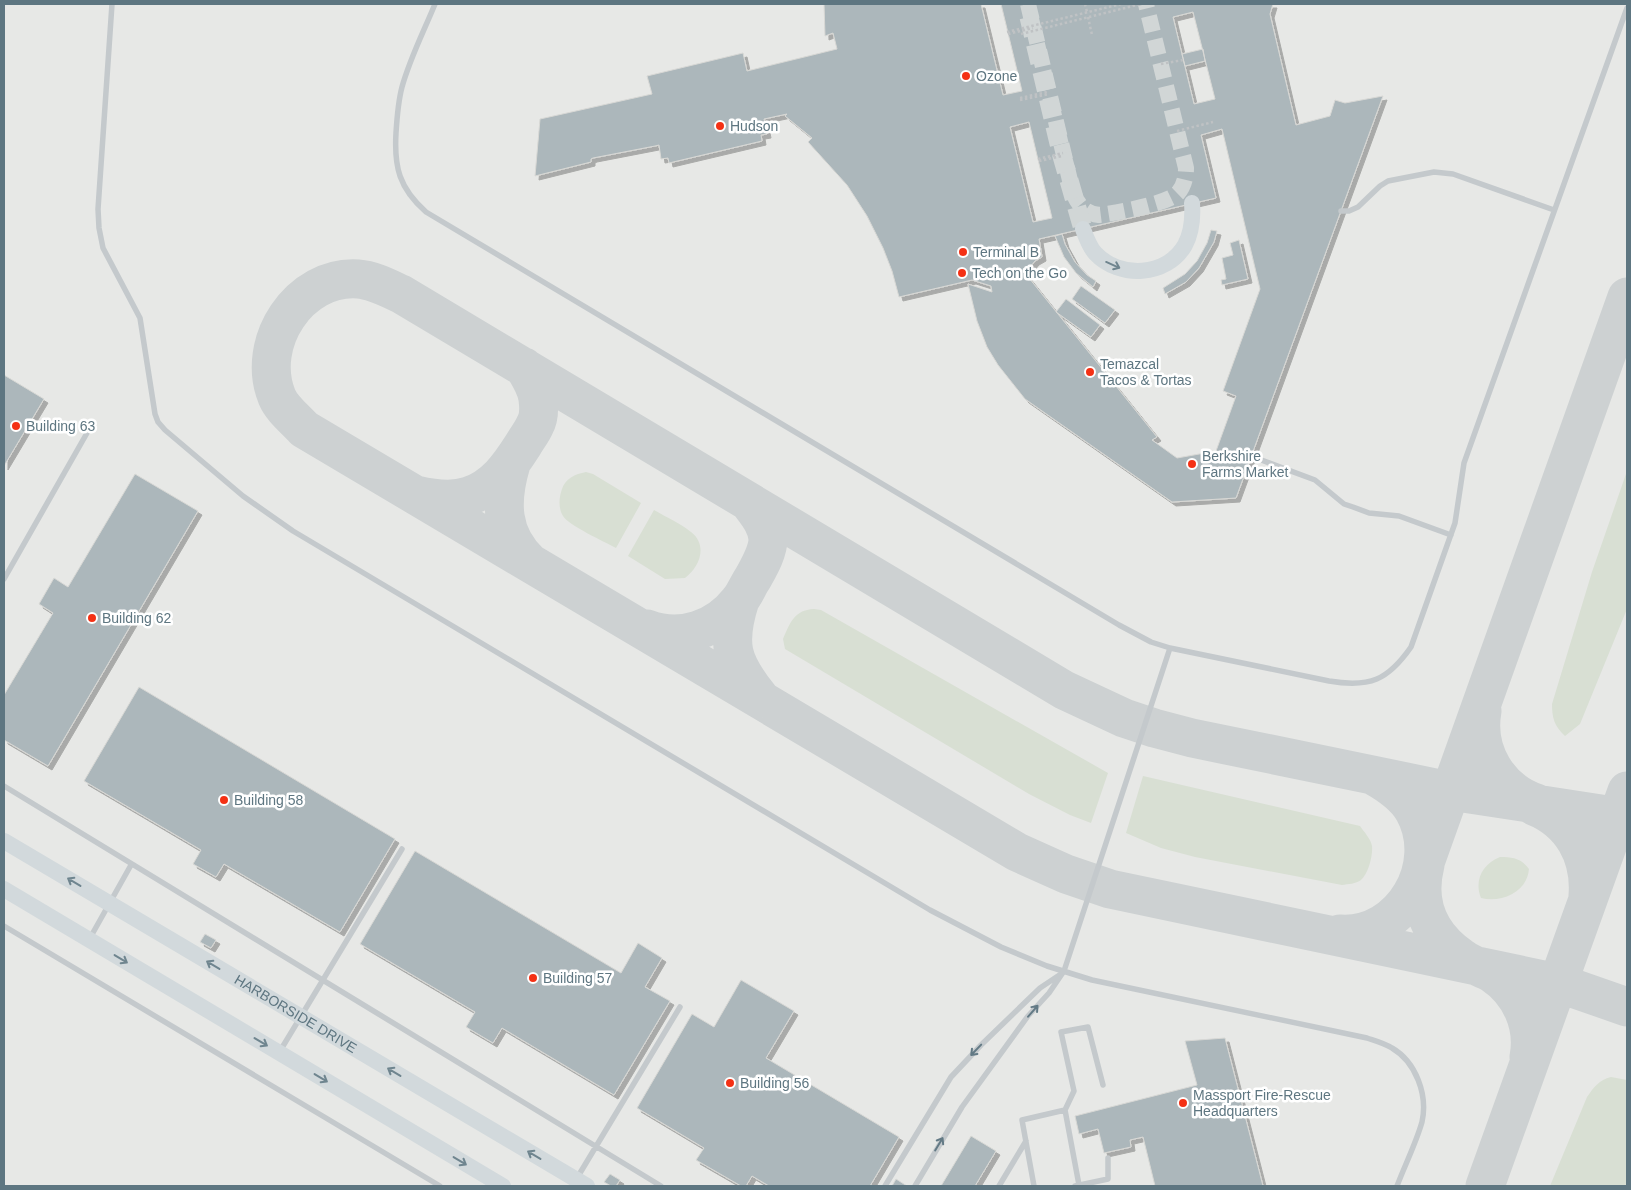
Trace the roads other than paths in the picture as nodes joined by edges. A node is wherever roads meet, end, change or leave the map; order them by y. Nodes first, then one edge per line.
1 (112, 4) edge
2 (435, 4) edge
3 (1627, 8) edge
4 (1192, 203) dead end
5 (1554, 210) junction
6 (1341, 211) dead end
7 (1083, 229) tunnel mouth
8 (88, 433) dead end
9 (1256, 458) dead end
10 (1451, 535) junction
11 (4, 579) edge
12 (1170, 648) junction
13 (4, 786) edge
14 (4, 841) edge
15 (402, 849) dead end
16 (131, 865) junction
17 (4, 889) edge
18 (110, 904) junction
19 (4, 926) edge
20 (89, 940) junction
21 (1064, 972) junction
22 (322, 981) junction
23 (680, 1008) dead end
24 (301, 1017) junction
25 (279, 1053) junction
26 (1103, 1085) dead end
27 (1065, 1110) junction
28 (1026, 1141) junction
29 (596, 1147) junction
30 (1108, 1158) dead end
31 (578, 1184) edge
32 (440, 1186) edge
33 (503, 1186) edge
34 (661, 1186) edge
35 (885, 1186) edge
36 (915, 1186) edge
37 (999, 1186) edge
38 (1034, 1186) edge
39 (1077, 1186) edge
40 (1397, 1186) edge

1 - 21 lane
2 - 12 lane
3 - 5 lane
7 -> 4 street
5 - 6 lane
5 - 10 lane
8 - 11 lane
9 - 10 lane
10 - 12 lane
12 - 21 lane
13 - 16 lane
18 -> 14 street, HARBORSIDE DRIVE
15 - 22 lane
16 - 18 lane
16 - 22 lane
17 - 20 street
18 - 20 lane
24 -> 18 street, HARBORSIDE DRIVE
19 - 32 lane
20 -> 25 street
21 -> 35 lane
36 -> 21 lane
21 - 40 lane
22 - 24 lane
22 - 29 lane
23 - 29 lane
24 - 25 lane
31 -> 24 street, HARBORSIDE DRIVE
25 -> 33 street
26 - 27 lane
27 - 28 lane
27 - 39 lane
28 - 37 lane
28 - 38 lane
29 - 31 lane
29 - 34 lane
30 - 39 lane

